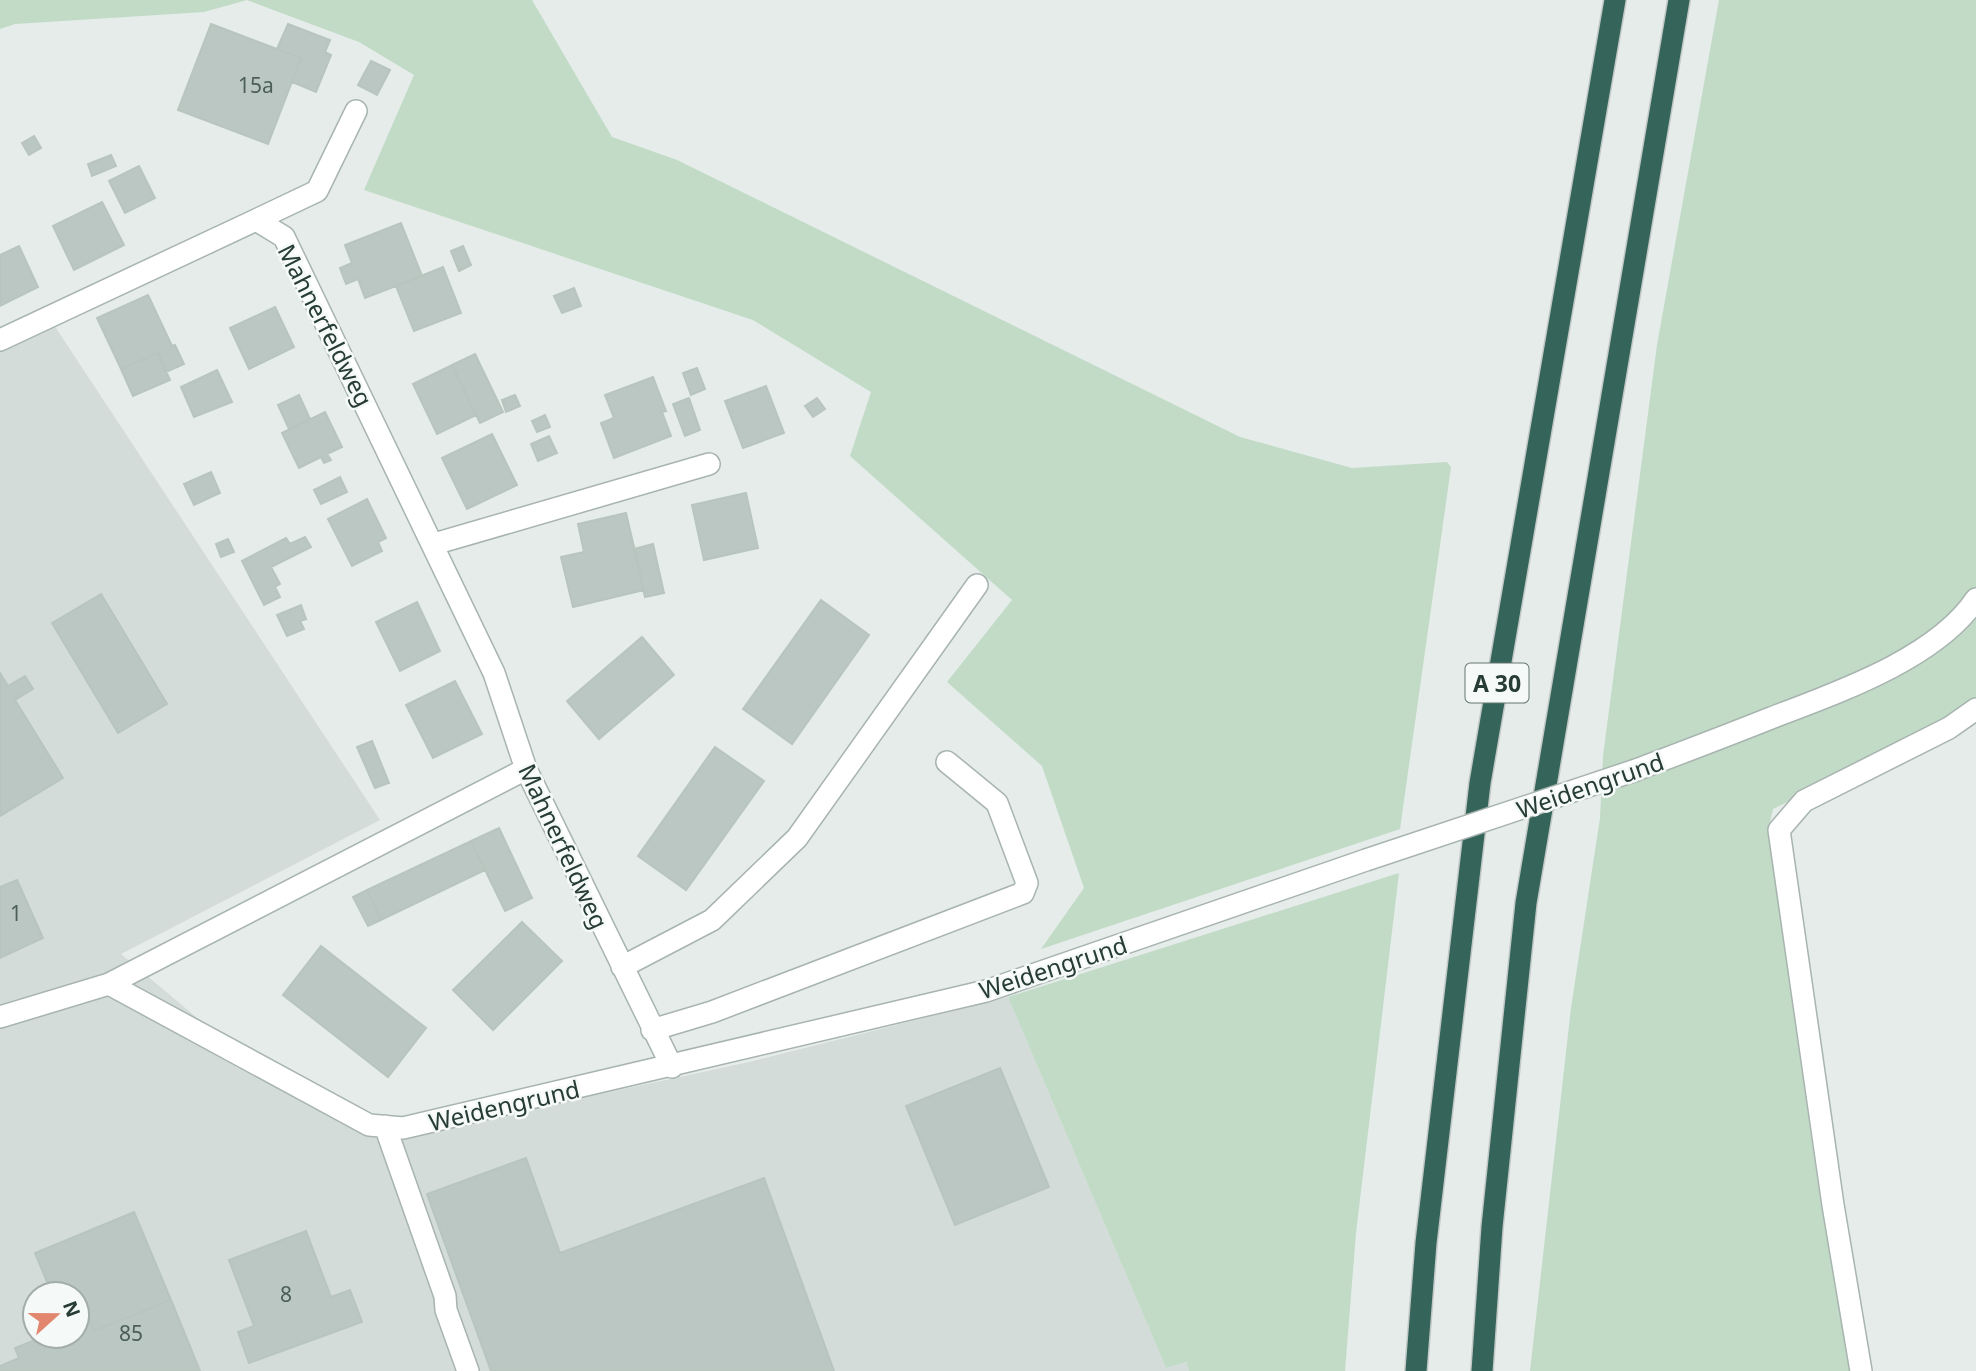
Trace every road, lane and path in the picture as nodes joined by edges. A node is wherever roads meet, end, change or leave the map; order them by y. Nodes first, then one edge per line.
1 (1615, 0) edge
2 (1679, 0) edge
3 (355, 111) dead end
4 (256, 220) junction
5 (0, 340) edge
6 (709, 464) dead end
7 (434, 544) junction
8 (977, 585) dead end
9 (1976, 599) edge
10 (1976, 709) edge
11 (947, 762) dead end
12 (526, 769) junction
13 (622, 967) junction
14 (109, 984) junction
15 (0, 1017) edge
16 (652, 1030) junction
17 (672, 1067) junction
18 (384, 1126) junction
19 (468, 1371) edge
20 (1416, 1371) edge
21 (1482, 1371) edge
22 (1861, 1371) edge

1 - 20 highway, A 30
2 - 21 highway, A 30
3 - 4 street
4 - 5 street, Mahnerfeldweg
4 - 7 street, Mahnerfeldweg
6 - 7 street
7 - 12 street, Mahnerfeldweg
8 - 13 street
9 - 17 street, Weidengrund, bridge
10 - 22 street
11 - 16 street
12 - 13 street, Mahnerfeldweg
12 - 14 street
13 - 16 street, Mahnerfeldweg
14 - 15 street
14 - 18 street, Weidengrund
16 - 17 street, Mahnerfeldweg
17 - 18 street, Weidengrund
18 - 19 street

